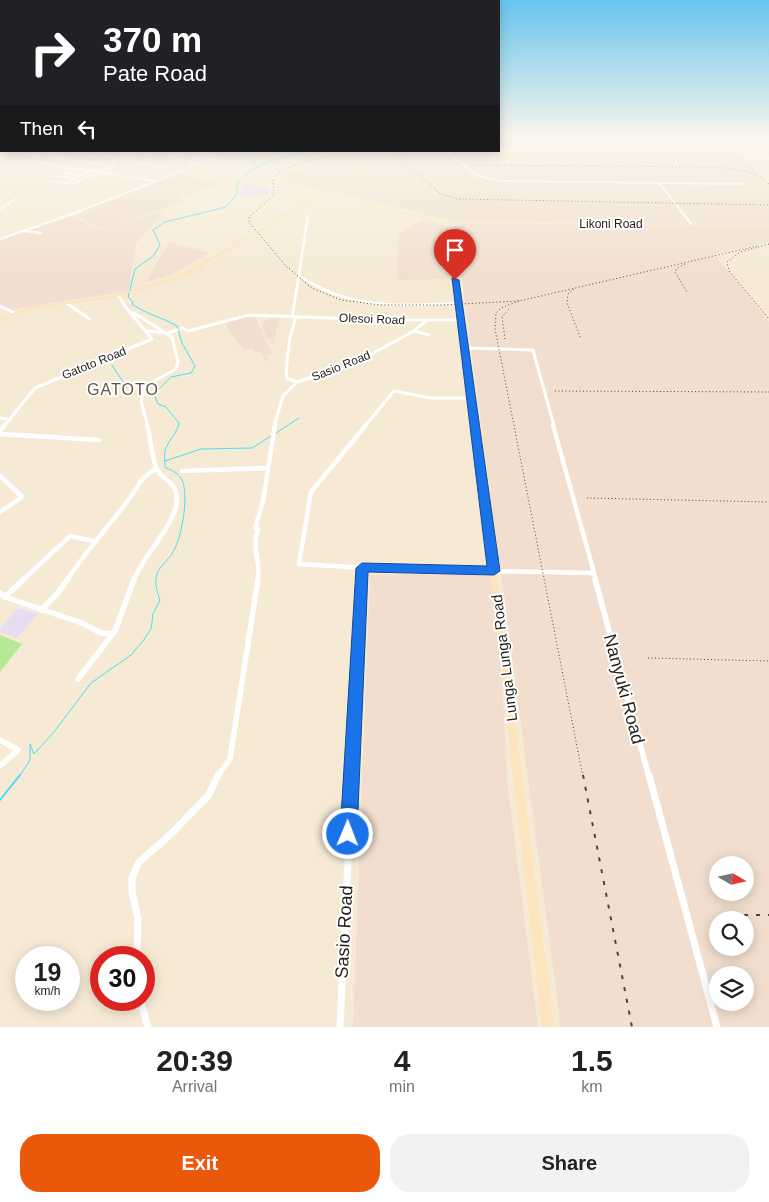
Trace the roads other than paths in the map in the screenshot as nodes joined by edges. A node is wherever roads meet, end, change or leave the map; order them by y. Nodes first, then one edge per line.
1 (145, 186) edge
2 (287, 186) edge
3 (288, 186) edge
4 (334, 186) edge
5 (336, 186) edge
6 (338, 186) edge
7 (339, 186) edge
8 (661, 186) edge
9 (295, 188) junction
10 (316, 192) junction
11 (326, 192) junction
12 (15, 199) dead end
13 (304, 202) junction
14 (0, 207) edge
15 (308, 216) dead end
16 (270, 224) junction
17 (449, 224) junction
18 (621, 225) junction
19 (692, 225) junction
20 (769, 226) edge
21 (23, 231) junction
22 (41, 233) dead end
23 (0, 239) edge
24 (192, 270) junction
25 (298, 275) junction
26 (118, 295) junction
27 (66, 303) junction
28 (459, 303) junction
29 (0, 306) edge
30 (15, 313) junction
31 (130, 314) junction
32 (294, 317) junction
33 (0, 319) edge
34 (90, 319) dead end
35 (460, 320) junction
36 (426, 321) junction
37 (182, 328) dead end
38 (177, 330) dead end
39 (414, 330) junction
40 (148, 331) junction
41 (167, 333) junction
42 (429, 335) dead end
43 (464, 348) junction
44 (297, 382) junction
45 (472, 398) junction
46 (0, 418) edge
47 (11, 420) junction
48 (0, 432) edge
49 (99, 440) dead end
50 (156, 468) junction
51 (268, 468) junction
52 (182, 471) dead end
53 (0, 476) edge
54 (0, 512) edge
55 (94, 541) junction
56 (362, 568) junction
57 (494, 571) junction
58 (593, 573) junction
59 (2, 595) edge
60 (41, 610) junction
61 (113, 634) junction
62 (78, 679) dead end
63 (0, 740) edge
64 (0, 766) edge
65 (137, 946) edge
66 (143, 1011) edge
67 (148, 1027) edge
68 (340, 1027) edge
69 (548, 1027) edge
70 (717, 1027) edge

1 - 21 street
2 - 9 main road
3 - 10 main road
4 - 16 main road
5 - 11 main road
6 - 11 main road
7 - 16 main road
8 - 19 street
9 - 10 main road
9 - 13 main road
10 - 11 main road
10 - 13 main road
11 - 16 main road
11 - 17 main road, Likoni Road
12 - 14 street
13 - 16 main road
15 - 25 street
16 - 24 main road
16 - 24 main road
17 - 18 main road, Likoni Road
17 - 28 main road, Lunga Lunga Road
18 - 19 main road, Likoni Road
18 - 20 main road, Likoni Road
19 - 20 main road, Likoni Road
21 - 22 street
21 - 23 street
24 - 26 main road
25 - 28 street
25 - 32 street
26 - 27 main road
26 - 31 street
27 - 30 main road
27 - 34 street
28 - 35 main road, Lunga Lunga Road
29 - 30 street
30 - 33 main road
31 - 40 street
31 - 41 street
32 - 36 street, Olesoi Road
32 - 37 street, Olesoi Road
32 - 44 street
35 - 36 street, Olesoi Road
35 - 43 main road, Lunga Lunga Road
36 - 39 street, Sasio Road
38 - 41 street
39 - 42 street
39 - 44 street, Sasio Road
40 - 41 street
40 - 47 street, Gatoto Road
41 - 50 street
43 - 45 main road, Lunga Lunga Road
43 - 58 street, Nanyuki Road
44 - 51 street, Sasio Road
45 - 56 street
45 - 57 main road, Lunga Lunga Road
46 - 47 street
47 - 48 street, Gatoto Road
48 - 49 street
50 - 55 street
50 - 61 street
51 - 52 street
51 - 65 street
53 - 54 street
55 - 59 street
55 - 60 street
56 - 57 street
56 - 68 street, Sasio Road
57 - 58 street
57 - 69 main road, Lunga Lunga Road
58 - 70 street, Nanyuki Road
59 - 60 street
60 - 61 street
61 - 62 street
63 - 64 street
66 - 67 street

